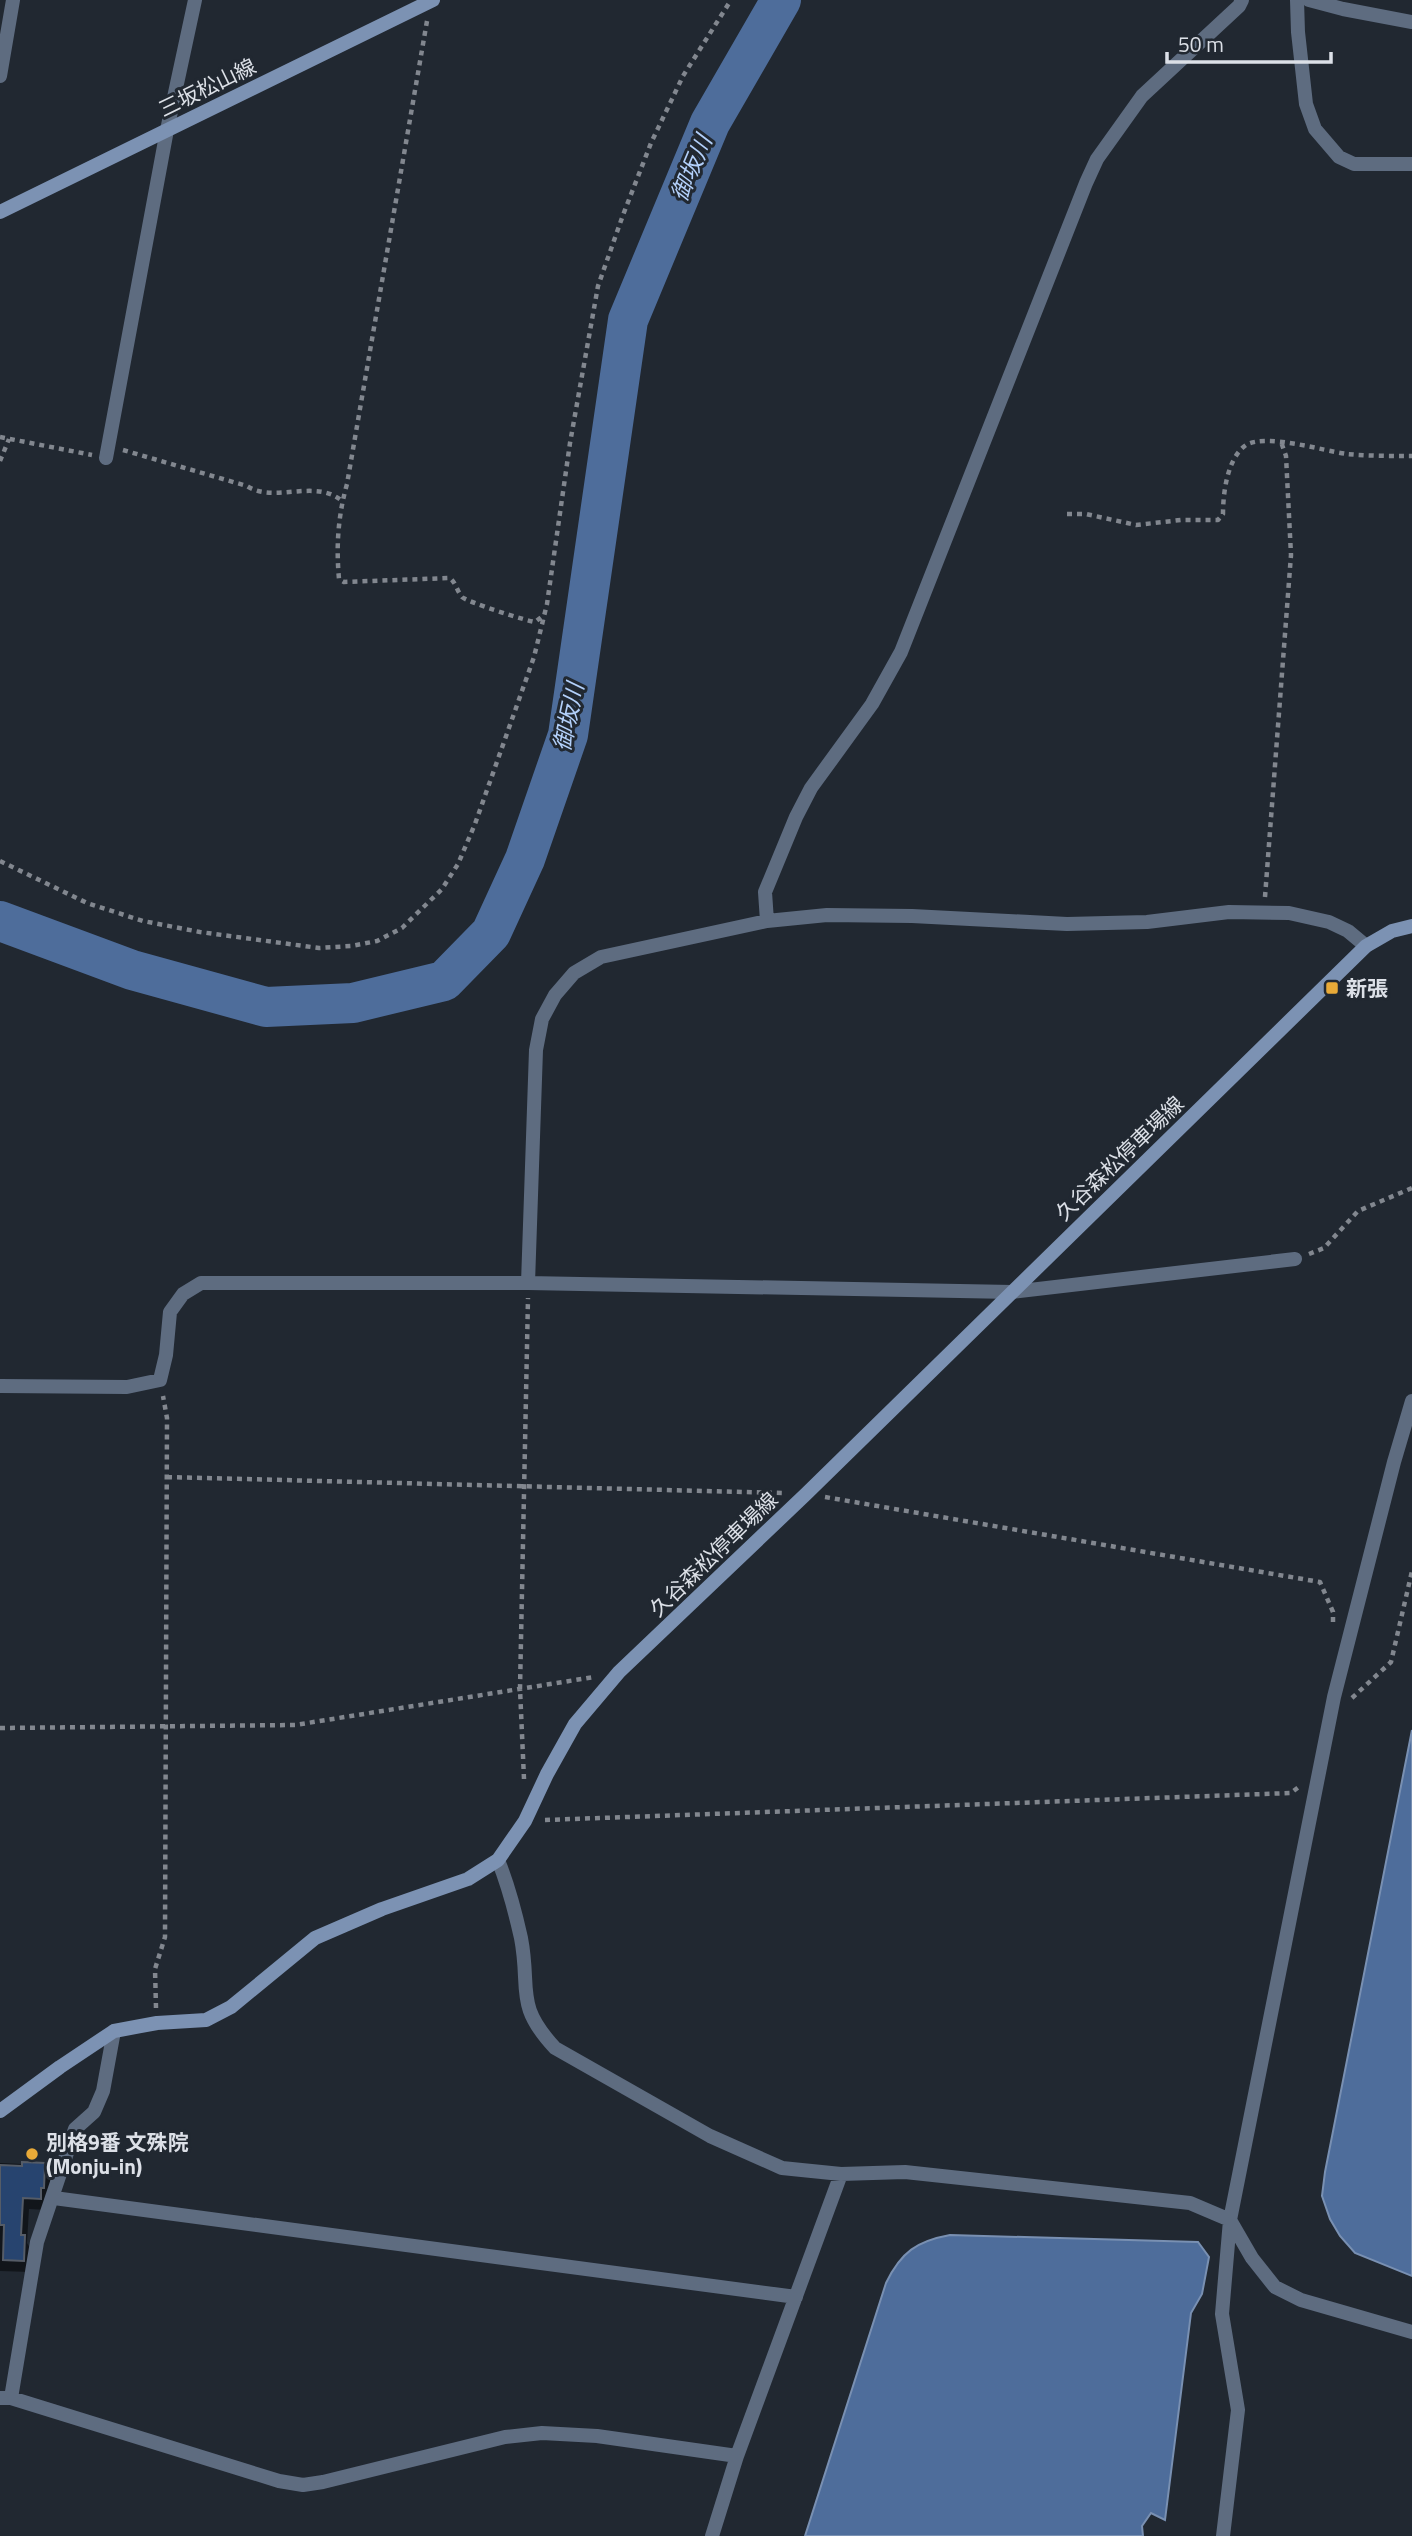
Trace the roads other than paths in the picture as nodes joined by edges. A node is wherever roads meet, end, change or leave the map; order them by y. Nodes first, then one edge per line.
1 (13, 0) edge
2 (195, 0) edge
3 (1242, 0) edge
4 (1297, 0) edge
5 (1309, 0) edge
6 (428, 2) edge
7 (1412, 22) edge
8 (0, 76) edge
9 (167, 130) junction
10 (1412, 164) edge
11 (0, 212) edge
12 (107, 452) road end
13 (767, 921) junction
14 (1412, 926) edge
15 (1366, 946) junction
16 (1295, 1259) road end
17 (528, 1283) junction
18 (1012, 1292) junction
19 (0, 1386) edge
20 (1412, 1401) edge
21 (498, 1860) junction
22 (114, 2031) junction
23 (0, 2111) edge
24 (841, 2174) junction
25 (54, 2198) junction
26 (1230, 2220) junction
27 (796, 2297) junction
28 (1412, 2332) edge
29 (6, 2398) edge
30 (737, 2456) junction
31 (712, 2536) edge
32 (1223, 2536) edge

1 - 8 street
2 - 9 street
3 - 13 street
4 - 10 street
5 - 7 street
6 - 9 main road, 三坂松山線
9 - 11 main road, 三坂松山線
9 - 12 street
13 - 15 street
13 - 17 street
14 - 15 main road, 久谷森松停車場線
15 - 18 main road, 久谷森松停車場線
16 - 18 street
17 - 18 street
17 - 19 street
18 - 21 main road, 久谷森松停車場線
20 - 26 street
21 - 22 main road, 久谷森松停車場線
21 - 24 street
22 - 23 main road, 久谷森松停車場線
22 - 25 street
24 - 26 street
24 - 27 street
25 - 27 street
25 - 29 street
26 - 28 street
26 - 32 street
27 - 30 street
29 - 30 street
30 - 31 street

